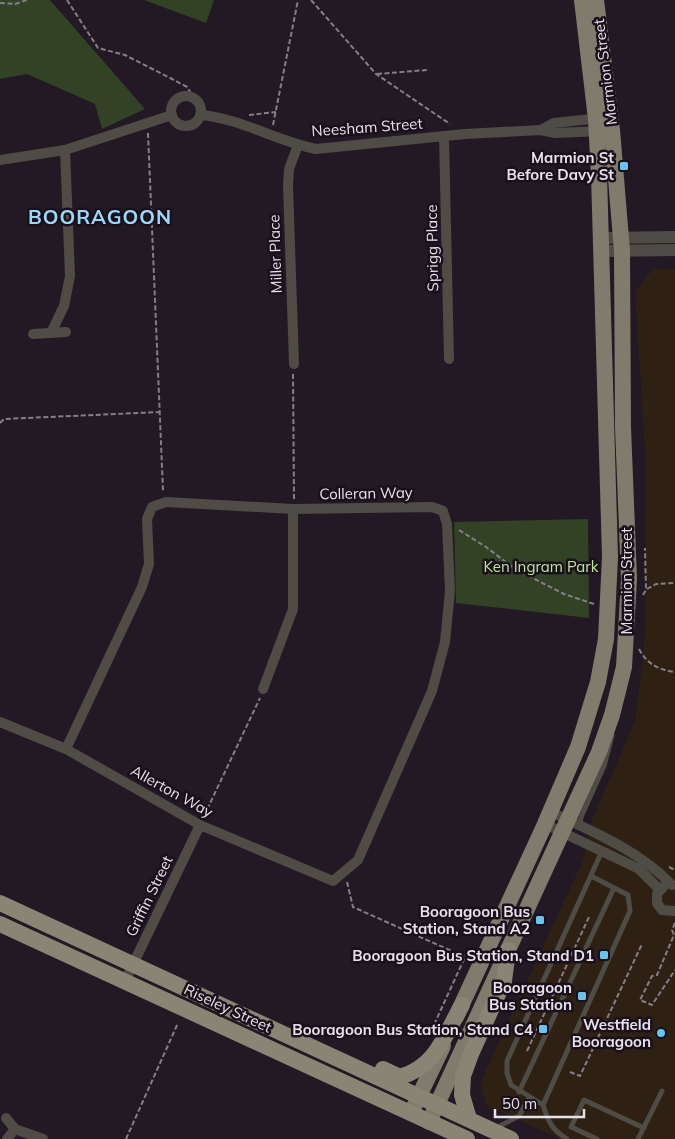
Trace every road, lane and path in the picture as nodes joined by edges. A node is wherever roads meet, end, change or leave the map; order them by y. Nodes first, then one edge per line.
1 (28, 0) edge
2 (67, 0) edge
3 (298, 0) edge
4 (311, 0) edge
5 (582, 0) edge
6 (596, 0) edge
7 (0, 3) edge
8 (427, 70) dead end
9 (376, 74) junction
10 (194, 98) junction
11 (276, 112) junction
12 (172, 115) junction
13 (200, 115) junction
14 (147, 122) junction
15 (238, 123) junction
16 (604, 124) junction
17 (465, 134) junction
18 (271, 136) junction
19 (444, 136) junction
20 (298, 145) junction
21 (65, 150) junction
22 (0, 160) edge
23 (675, 237) edge
24 (601, 244) junction
25 (621, 244) junction
26 (675, 250) edge
27 (66, 332) dead end
28 (51, 333) junction
29 (33, 334) dead end
30 (449, 359) dead end
31 (294, 364) joint
32 (161, 412) junction
33 (0, 423) edge
34 (166, 502) junction
35 (293, 509) junction
36 (447, 524) junction
37 (675, 583) edge
38 (646, 590) dead end
39 (593, 604) dead end
40 (638, 642) dead end
41 (675, 672) edge
42 (263, 689) joint
43 (0, 722) edge
44 (66, 750) junction
45 (548, 818) junction
46 (200, 825) junction
47 (570, 826) junction
48 (602, 851) junction
49 (345, 872) junction
50 (591, 876) junction
51 (673, 886) edge
52 (614, 888) junction
53 (660, 890) junction
54 (0, 903) edge
55 (675, 911) edge
56 (589, 917) dead end
57 (675, 923) edge
58 (0, 924) edge
59 (642, 944) dead end
60 (508, 950) junction
61 (133, 965) junction
62 (675, 970) edge
63 (126, 981) junction
64 (462, 1005) junction
65 (180, 1017) dead end
66 (433, 1028) dead end
67 (306, 1044) junction
68 (527, 1051) dead end
69 (570, 1072) dead end
70 (662, 1091) dead end
71 (519, 1092) junction
72 (420, 1096) junction
73 (529, 1098) junction
74 (437, 1103) junction
75 (543, 1105) junction
76 (411, 1113) junction
77 (6, 1118) dead end
78 (469, 1119) junction
79 (429, 1122) junction
80 (644, 1128) junction
81 (15, 1129) junction
82 (492, 1130) junction
83 (7, 1139) edge
84 (42, 1139) edge
85 (126, 1139) edge
86 (467, 1139) edge
87 (511, 1139) edge
88 (567, 1139) edge
89 (596, 1139) edge
90 (638, 1139) edge

1 - 7 path
2 - 10 path
3 - 11 path
4 - 9 path
5 - 16 main road, Marmion Street
6 - 16 main road, Marmion Street
8 - 9 path
9 - 17 path
10 - 12 street
10 - 13 street
11 - 15 path
11 - 18 path
12 - 13 street, Neesham Street
12 - 14 street
13 - 15 street, Neesham Street
14 - 21 street
14 - 32 path
15 - 18 street, Neesham Street
16 - 17 street, Neesham Street
16 - 24 main road, Marmion Street
16 - 25 main road, Marmion Street
17 - 19 street, Neesham Street
18 - 20 street, Neesham Street
19 - 20 street, Neesham Street
19 - 30 street, Sprigg Place
20 - 31 street, Miller Place
21 - 22 street
21 - 28 street
23 - 25 street
24 - 25 street
24 - 45 main road, Marmion Street
25 - 26 street
25 - 47 main road, Marmion Street
27 - 28 street
28 - 29 street
31 - 35 path
32 - 33 path
32 - 34 path
34 - 35 street, Colleran Way
34 - 44 street
35 - 36 street, Colleran Way
35 - 42 street
36 - 39 path
36 - 49 street
37 - 38 path
40 - 41 path
42 - 46 path
43 - 44 street, Allerton Way
44 - 46 street, Allerton Way
45 - 47 street
45 - 64 main road, Marmion Street
46 - 49 street, Allerton Way
46 - 61 street, Griffin Street
47 - 48 street
47 - 51 street
47 - 60 main road, Marmion Street
48 - 50 lane
48 - 53 street
49 - 66 path
50 - 52 lane
50 - 71 lane
51 - 53 street
52 - 71 lane
52 - 75 lane
53 - 55 street
54 - 61 highway, Riseley Street
56 - 68 path
57 - 62 path
58 - 63 highway, Riseley Street
59 - 69 path
60 - 74 main road, Marmion Street
60 - 78 highway
61 - 63 street, Griffin Street
61 - 67 highway, Riseley Street
63 - 76 highway, Riseley Street
64 - 67 highway
64 - 72 main road, Marmion Street
65 - 85 path
67 - 72 highway, Riseley Street
70 - 80 lane
71 - 73 lane
72 - 74 highway, Riseley Street
72 - 76 main road, Marmion Street
73 - 75 lane
73 - 82 lane
74 - 78 highway, Riseley Street
74 - 79 main road, Marmion Street
75 - 88 lane
76 - 79 highway, Riseley Street
77 - 81 street
78 - 82 highway, Riseley Street
79 - 86 highway, Riseley Street
80 - 89 lane
80 - 90 lane
81 - 83 street
81 - 84 street
82 - 87 highway, Riseley Street

